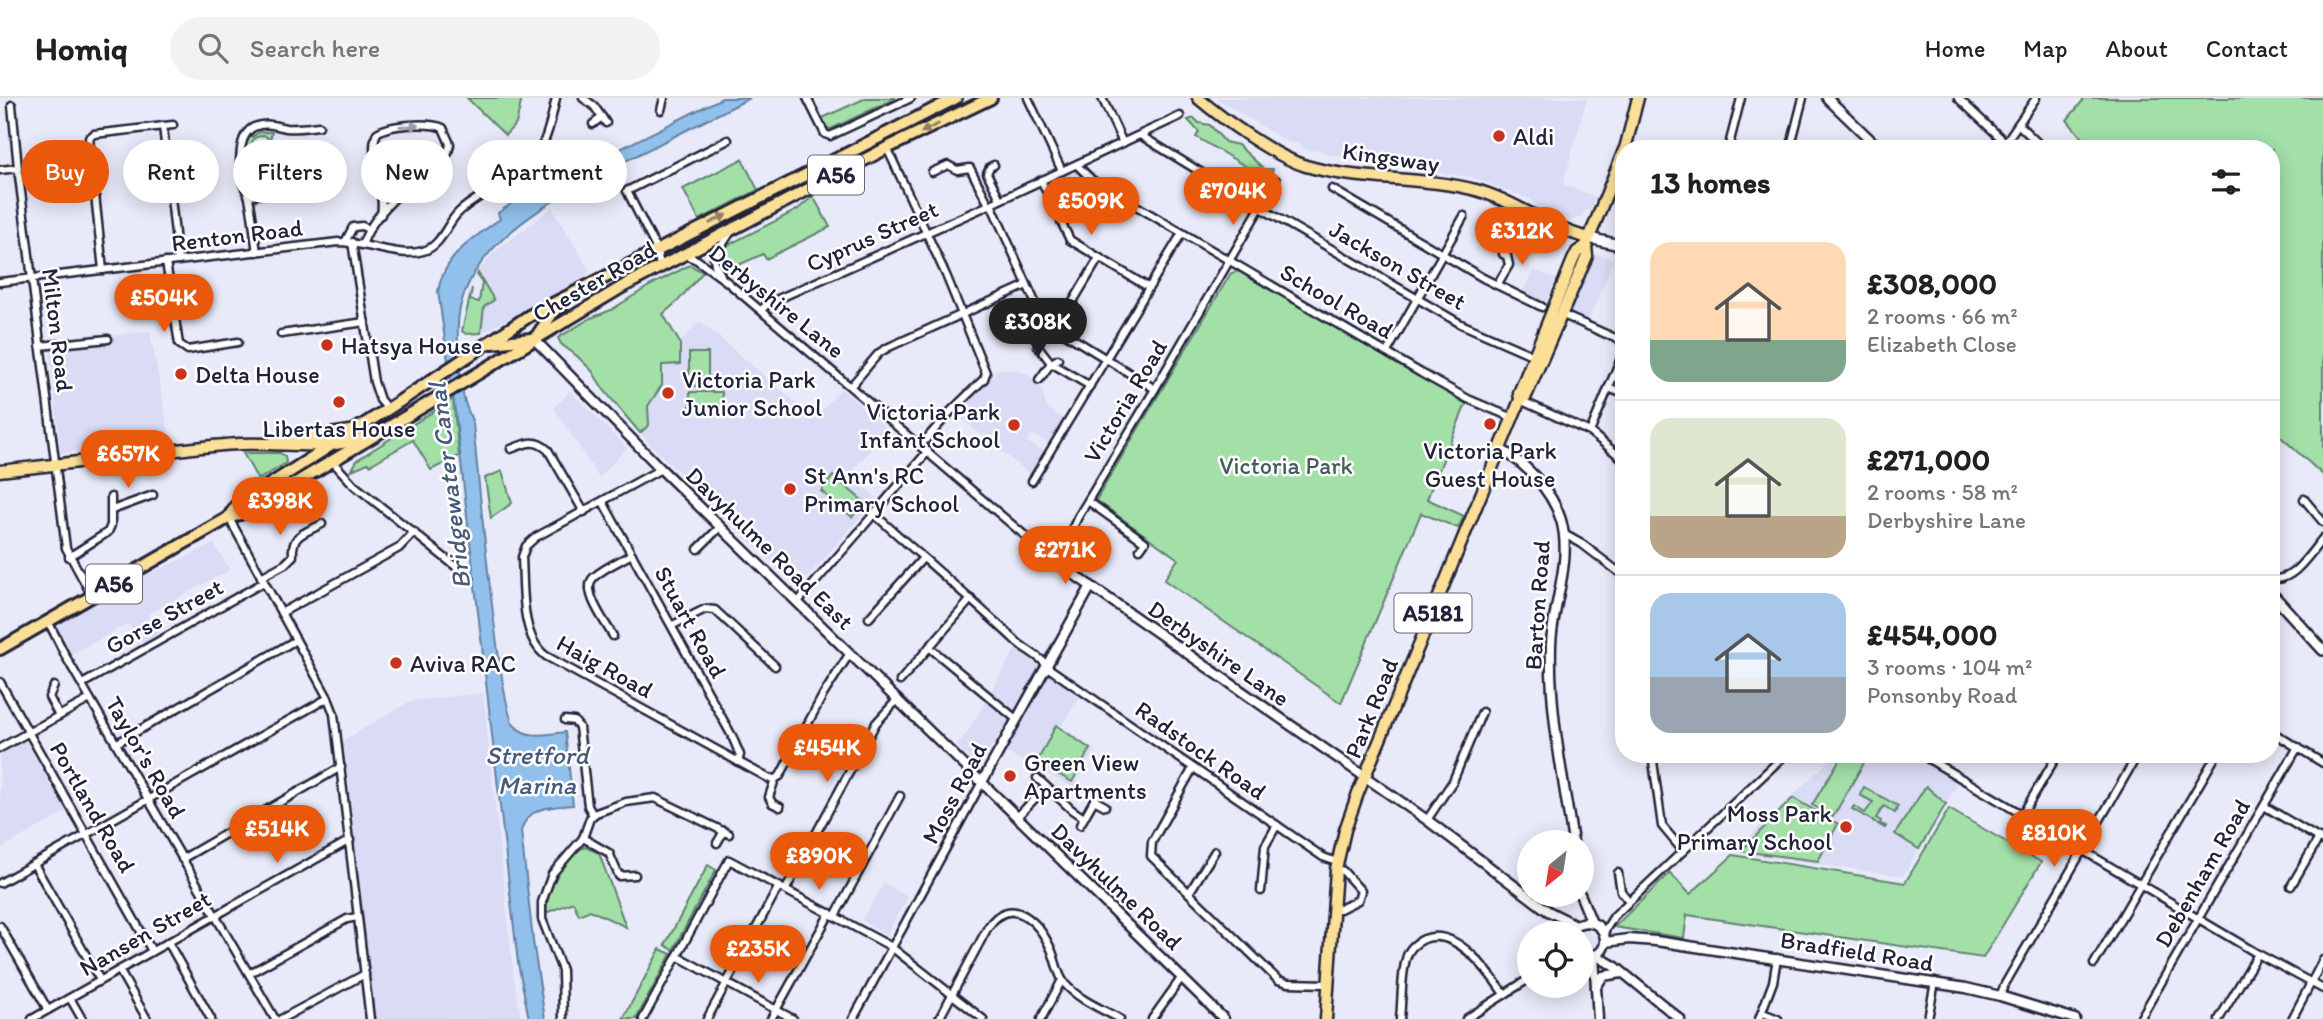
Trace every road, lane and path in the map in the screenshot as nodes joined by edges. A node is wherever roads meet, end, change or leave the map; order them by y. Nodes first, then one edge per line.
1 (556, 98) edge
2 (583, 98) edge
3 (664, 98) edge
4 (807, 98) edge
5 (911, 98) edge
6 (956, 98) edge
7 (991, 98) edge
8 (1028, 98) edge
9 (1102, 98) edge
10 (1198, 98) edge
11 (1638, 98) edge
12 (1741, 98) edge
13 (1803, 98) edge
14 (1827, 98) edge
15 (1958, 98) edge
16 (2036, 98) edge
17 (12, 105) dead end
18 (661, 110) dead end
19 (1180, 116) dead end
20 (593, 124) dead end
21 (2018, 124) junction
22 (173, 125) dead end
23 (163, 126) junction
24 (319, 126) dead end
25 (1140, 135) junction
26 (245, 140) edge
27 (728, 140) dead end
28 (1627, 140) edge
29 (1730, 140) edge
30 (1792, 140) edge
31 (1871, 140) edge
32 (1997, 140) edge
33 (2007, 140) edge
34 (2035, 140) edge
35 (1123, 143) junction
36 (887, 148) junction
37 (994, 165) dead end
38 (1077, 165) junction
39 (18, 168) junction
40 (0, 170) edge
41 (1062, 171) junction
42 (932, 172) dead end
43 (1615, 172) edge
44 (1041, 180) junction
45 (1276, 180) dead end
46 (1332, 189) dead end
47 (1000, 200) junction
48 (250, 203) edge
49 (990, 205) junction
50 (1261, 207) junction
51 (381, 215) junction
52 (1464, 216) dead end
53 (368, 229) junction
54 (733, 229) junction
55 (927, 232) junction
56 (1182, 233) junction
57 (348, 242) junction
58 (1587, 242) junction
59 (363, 243) junction
60 (1615, 245) edge
61 (657, 250) junction
62 (257, 252) junction
63 (683, 254) junction
64 (1443, 254) junction
65 (1503, 254) dead end
66 (1099, 258) junction
67 (178, 261) junction
68 (1229, 261) junction
69 (166, 262) junction
70 (660, 266) junction
71 (103, 270) junction
72 (609, 276) junction
73 (31, 278) junction
74 (726, 281) junction
75 (0, 282) edge
76 (1027, 285) junction
77 (1497, 285) junction
78 (622, 287) junction
79 (1148, 287) junction
80 (575, 293) junction
81 (1418, 298) junction
82 (761, 310) junction
83 (1552, 311) junction
84 (962, 315) junction
85 (365, 322) junction
86 (1056, 330) junction
87 (281, 334) dead end
88 (1615, 338) edge
89 (108, 339) dead end
90 (534, 339) junction
91 (237, 342) dead end
92 (485, 344) junction
93 (40, 346) junction
94 (1038, 346) dead end
95 (1387, 352) junction
96 (1534, 356) junction
97 (1058, 359) dead end
98 (1105, 359) junction
99 (1051, 363) junction
100 (1615, 372) edge
101 (1038, 380) dead end
102 (851, 386) junction
103 (1090, 386) junction
104 (1608, 388) junction
105 (1156, 389) junction
106 (1615, 391) edge
107 (1520, 400) junction
108 (388, 409) junction
109 (407, 417) junction
110 (1513, 418) junction
111 (357, 429) junction
112 (384, 431) junction
113 (1590, 432) junction
114 (268, 444) junction
115 (332, 445) junction
116 (921, 445) junction
117 (511, 449) dead end
118 (1500, 449) junction
119 (928, 451) junction
120 (1615, 453) edge
121 (317, 455) junction
122 (331, 460) junction
123 (56, 464) junction
124 (661, 469) junction
125 (0, 471) edge
126 (1031, 481) dead end
127 (153, 495) dead end
128 (111, 497) dead end
129 (2304, 499) dead end
130 (1088, 500) junction
131 (603, 502) junction
132 (112, 510) junction
133 (584, 512) junction
134 (874, 514) junction
135 (228, 518) junction
136 (2323, 522) edge
137 (321, 524) dead end
138 (720, 527) junction
139 (414, 532) junction
140 (1564, 534) junction
141 (2323, 538) edge
142 (698, 549) dead end
143 (1140, 549) dead end
144 (632, 554) junction
145 (69, 557) junction
146 (923, 558) junction
147 (1056, 562) junction
148 (1615, 569) edge
149 (470, 578) dead end
150 (2280, 579) edge
151 (263, 580) junction
152 (1091, 586) junction
153 (92, 596) junction
154 (971, 599) junction
155 (797, 603) junction
156 (2280, 603) edge
157 (281, 613) junction
158 (869, 618) dead end
159 (48, 621) junction
160 (673, 625) junction
161 (613, 636) dead end
162 (296, 640) junction
163 (929, 647) junction
164 (0, 648) edge
165 (2323, 650) edge
166 (850, 653) junction
167 (1046, 664) junction
168 (775, 666) dead end
169 (900, 681) dead end
170 (0, 682) edge
171 (82, 684) junction
172 (54, 685) dead end
173 (328, 698) junction
174 (90, 699) junction
175 (898, 699) junction
176 (1482, 712) dead end
177 (59, 716) junction
178 (1016, 719) junction
179 (565, 720) dead end
180 (28, 733) junction
181 (2280, 737) edge
182 (117, 743) junction
183 (2298, 747) junction
184 (0, 748) edge
185 (738, 762) junction
186 (1653, 763) edge
187 (1776, 763) edge
188 (1935, 763) edge
189 (2053, 763) edge
190 (2133, 763) edge
191 (2212, 763) edge
192 (2323, 763) edge
193 (341, 767) junction
194 (1193, 768) junction
195 (1365, 777) junction
196 (1037, 778) dead end
197 (775, 779) junction
198 (982, 782) junction
199 (1046, 787) junction
200 (900, 796) dead end
201 (149, 799) junction
202 (1105, 806) dead end
203 (2264, 806) junction
204 (780, 807) dead end
205 (593, 815) junction
206 (2022, 815) junction
207 (1017, 816) junction
208 (1427, 820) junction
209 (1277, 825) junction
210 (1571, 830) edge
211 (86, 835) junction
212 (583, 838) junction
213 (350, 840) junction
214 (2321, 840) edge
215 (718, 843) dead end
216 (1215, 850) dead end
217 (2081, 850) junction
218 (1683, 851) junction
219 (182, 859) junction
220 (34, 864) junction
221 (1336, 866) junction
222 (1618, 873) dead end
223 (635, 875) dead end
224 (0, 883) edge
225 (2140, 885) junction
226 (2291, 886) dead end
227 (782, 888) junction
228 (1261, 891) dead end
229 (1189, 893) junction
230 (1629, 901) junction
231 (1332, 908) junction
232 (1548, 911) junction
233 (217, 914) junction
234 (832, 915) junction
235 (357, 916) junction
236 (1614, 916) junction
237 (2198, 918) junction
238 (1557, 921) edge
239 (1570, 921) edge
240 (1594, 923) joint
241 (0, 926) edge
242 (1604, 938) junction
243 (168, 942) junction
244 (892, 948) junction
245 (152, 951) junction
246 (2258, 954) junction
247 (1595, 955) junction
248 (677, 956) junction
249 (1777, 958) junction
250 (2323, 960) edge
251 (2094, 964) dead end
252 (1615, 967) junction
253 (119, 970) junction
254 (250, 973) junction
255 (365, 974) junction
256 (1624, 974) junction
257 (1182, 977) junction
258 (100, 980) junction
259 (1062, 980) junction
260 (1935, 982) junction
261 (726, 983) junction
262 (2311, 983) junction
263 (1328, 984) junction
264 (1517, 986) edge
265 (1595, 986) junction
266 (2323, 989) edge
267 (1504, 994) junction
268 (952, 995) junction
269 (2000, 996) junction
270 (70, 998) junction
271 (48, 1010) junction
272 (776, 1010) junction
273 (1761, 1016) edge
274 (32, 1019) edge
275 (82, 1019) edge
276 (147, 1019) edge
277 (211, 1019) edge
278 (275, 1019) edge
279 (281, 1019) edge
280 (370, 1019) edge
281 (562, 1019) edge
282 (643, 1019) edge
283 (706, 1019) edge
284 (772, 1019) edge
285 (793, 1019) edge
286 (853, 1019) edge
287 (939, 1019) edge
288 (983, 1019) edge
289 (1041, 1019) edge
290 (1120, 1019) edge
291 (1152, 1019) edge
292 (1224, 1019) edge
293 (1326, 1019) edge
294 (1400, 1019) edge
295 (1466, 1019) edge
296 (1598, 1019) edge
297 (1679, 1019) edge
298 (1778, 1019) edge
299 (1928, 1019) edge
300 (2075, 1019) edge
301 (2140, 1019) edge
302 (2219, 1019) edge
303 (2292, 1019) edge

1 - 59 street, Renton Road
2 - 20 street
3 - 18 street
4 - 5 street
61 -> 6 highway, Chester Road / A56
7 -> 36 highway, Chester Road / A56
8 - 41 street
9 - 35 street
10 - 58 main road, Kingsway
11 - 28 main road, A5181
12 - 29 street
13 - 30 street
14 - 31 street
15 - 32 street
16 - 21 street
17 - 39 street, Milton Road
19 - 25 street, Cyprus Street
21 - 33 street
21 - 34 street
22 - 23 street
23 - 67 street
23 - 71 street
24 - 26 street
25 - 35 street, Cyprus Street
25 - 50 street, Jackson Street
27 - 61 street
35 - 38 street, Cyprus Street
36 - 54 highway, Chester Road / A56
36 - 55 street
37 - 47 street
38 - 41 street, Cyprus Street
38 - 56 street, School Road
39 - 40 street
39 - 73 street, Milton Road
41 - 44 street, Cyprus Street
42 - 49 street
43 - 58 main road, A5181
44 - 47 street, Cyprus Street
44 - 66 street
45 - 50 street, Victoria Road
46 - 64 street
47 - 49 street, Cyprus Street
48 - 62 street
49 - 55 street, Cyprus Street
49 - 76 street
50 - 68 street, Victoria Road
50 - 81 street, Jackson Street
51 -> 51 street
51 - 53 street
52 - 64 street
53 - 57 street
53 - 59 street
54 - 63 highway, Chester Road / A56
54 - 74 street
55 - 82 street, Cyprus Street
55 - 84 street
56 - 68 street, School Road
56 - 79 street
57 - 59 street, Renton Road
57 - 62 street, Renton Road
57 - 85 street
58 - 60 main road
58 - 83 main road, A5181
61 - 70 street
61 - 72 highway, Chester Road / A56
62 - 67 street, Renton Road
63 - 70 highway, Chester Road / A56
63 - 74 street, Derbyshire Lane
64 - 77 street
64 - 81 street
65 - 77 street
66 - 79 street
66 - 86 street
67 - 69 street, Renton Road
68 - 95 street, School Road
68 - 105 street, Victoria Road
69 - 71 street, Renton Road
69 - 91 street
70 - 78 highway, Chester Road / A56
71 - 73 street, Renton Road
72 - 78 highway
72 - 80 highway, Chester Road / A56
73 - 75 street, Renton Road
73 - 93 street, Milton Road
74 - 82 street, Derbyshire Lane
76 - 84 street
76 - 86 street
77 - 83 street
78 - 90 highway, Chester Road / A56
79 - 98 street
80 - 90 highway
80 - 92 highway, Chester Road / A56
81 - 95 street
81 - 96 street, Jackson Street
82 - 102 street, Derbyshire Lane
83 - 88 street
83 - 96 main road, A5181
83 - 107 main road, A5181
84 - 102 street
84 - 116 street
85 - 87 street
85 - 108 street
86 - 98 street
89 - 93 street
90 - 92 highway
90 - 109 highway, Chester Road / A56
90 - 124 street, Davyhulme Road East
92 - 108 highway, Chester Road / A56
93 - 123 street, Milton Road
94 - 99 street
95 - 110 street, School Road
96 - 107 main road, A5181
97 - 99 street
98 - 103 street
98 - 105 street
99 - 101 street
99 - 103 street
100 - 104 street
102 - 116 street, Derbyshire Lane
103 - 126 street
104 - 106 street
104 - 113 street
105 - 130 street, Victoria Road
107 - 110 main road, A5181
107 - 113 street
108 - 109 highway
108 - 111 highway, Chester Road / A56
109 - 112 highway, Chester Road / A56
110 - 118 main road, A5181
111 - 114 main road
111 - 115 highway, Chester Road / A56
112 - 115 main road
112 - 122 highway, Chester Road / A56
113 - 120 street
114 - 115 main road
114 - 123 main road
115 - 121 highway, Chester Road / A56
116 - 119 street, Derbyshire Lane
117 - 133 street
118 - 140 street, Barton Road
118 - 195 main road, Park Road / A5181
119 - 134 street
119 - 147 street, Derbyshire Lane
121 - 122 highway
121 - 135 highway, Chester Road / A56
122 - 135 highway, Chester Road / A56
122 - 139 street
123 - 125 main road
123 - 145 street, Milton Road
124 - 131 street, Haig Road
124 - 138 street, Davyhulme Road East
127 - 132 street
128 - 132 street
129 - 136 street
130 - 143 street
130 - 147 street, Victoria Road
131 - 133 street, Haig Road
131 - 144 street, Stuart Road
132 - 145 street
133 - 185 street, Haig Road
134 - 146 street, Radstock Road
134 - 155 street
135 - 151 street
135 - 153 highway, Chester Road / A56
137 - 151 street, Gorse Street
138 - 142 street
138 - 155 street, Davyhulme Road East
139 - 149 street
139 - 157 street
140 - 148 street
140 - 210 street, Barton Road
141 - 150 street
144 - 160 street, Stuart Road
144 - 161 street
145 - 153 street, Milton Road
146 - 154 street, Radstock Road
146 - 158 street
147 - 152 street, Derbyshire Lane
151 - 157 street
151 - 171 street, Gorse Street
152 - 167 street, Moss Road
152 - 195 street, Derbyshire Lane
153 - 159 highway, Chester Road / A56
154 - 163 street
154 - 167 street, Radstock Road
155 - 166 street, Davyhulme Road East
156 - 165 main road
157 - 162 street
159 - 164 highway, Chester Road / A56
159 - 171 street, Taylor's Road
160 - 168 street
160 - 185 street, Stuart Road
162 - 173 street
162 - 182 street
163 - 169 street
163 - 178 street
166 - 175 street, Davyhulme Road East
166 - 197 street
167 - 178 street, Moss Road
167 - 194 street, Radstock Road
170 - 180 street, Portland Road
171 - 174 street, Taylor's Road
172 - 177 street
173 - 193 street
173 - 201 street
174 - 177 street
174 - 182 street, Taylor's Road
175 - 198 street, Davyhulme Road East
175 - 227 street
176 - 208 street
177 - 180 street
178 - 198 street, Moss Road
179 - 205 street
180 - 184 street
180 - 211 street, Portland Road
181 - 183 street
182 - 201 street, Taylor's Road
183 - 192 street
183 - 203 street, Debenham Road
185 - 197 street, Haig Road
186 - 218 street
187 - 218 street
188 - 206 street
189 - 206 street
190 - 217 street
191 - 225 street
193 - 213 street
193 - 219 street
194 - 209 street, Radstock Road
194 - 229 street
195 - 208 street, Derbyshire Lane
195 - 221 main road, Park Road / A5181
196 - 199 street
197 - 204 street
198 - 207 street, Davyhulme Road
198 - 244 street, Moss Road
199 - 202 street
199 - 207 street
200 - 234 street
201 - 211 street
201 - 219 street, Taylor's Road
203 - 214 street
203 - 237 street, Debenham Road
205 - 212 street
205 - 215 street
206 - 217 street
207 - 257 street, Davyhulme Road
208 - 232 street, Derbyshire Lane
209 - 221 street, Radstock Road
209 - 228 street
211 - 220 street
211 - 245 street, Portland Road
212 - 223 street
212 - 281 street
213 - 233 street, Nansen Street
213 - 235 street
214 - 226 street
216 - 229 street
217 - 225 street
217 - 269 street
218 - 230 street
219 - 233 street, Taylor's Road
220 - 224 street
220 - 258 street
221 - 231 main road, Park Road / A5181
221 - 231 street
222 - 230 street
225 - 237 street
225 - 251 street
227 - 234 street
227 - 248 street
227 - 261 street
229 - 263 street
230 - 236 street
231 - 263 main road, Park Road / A5181
232 - 238 street, Derbyshire Lane
232 - 239 street, Derbyshire Lane
233 - 243 street, Nansen Street
233 - 254 street, Taylor's Road
234 - 244 street
234 - 272 street
235 - 254 street
235 - 255 street
236 - 240 street
236 - 242 street
237 - 246 street
237 - 301 street, Debenham Road
240 - 242 street
241 - 271 street
242 - 247 street
242 - 249 street, Bradfield Road
242 - 252 street
243 - 245 street, Nansen Street
243 - 277 street
244 - 268 street
244 - 286 street, Moss Road
245 - 253 street, Nansen Street
246 - 262 street
246 - 302 street
247 - 252 street
247 - 265 street
248 - 261 street
248 - 282 street
249 - 260 street, Bradfield Road
249 - 273 street
250 - 262 street
252 - 256 street
253 - 258 street, Nansen Street
253 - 276 street
254 - 278 street, Taylor's Road
255 - 279 street
255 - 280 street
256 - 265 street
256 - 297 street
257 - 291 street
257 - 292 street, Davyhulme Road
258 - 270 street, Nansen Street
259 - 268 street
259 - 289 street
259 - 290 street
260 - 269 street, Bradfield Road
260 - 299 street
261 - 272 street
261 - 283 street
262 - 266 street
262 - 303 street
263 - 293 main road, Park Road / A5181
264 - 267 street
265 - 296 street
267 - 294 street
267 - 295 street
268 - 287 street
268 - 288 street
269 - 300 street, Bradfield Road
270 - 271 street, Nansen Street
270 - 275 street
271 - 274 street, Nansen Street
272 - 284 street
272 - 285 street
273 - 298 street

